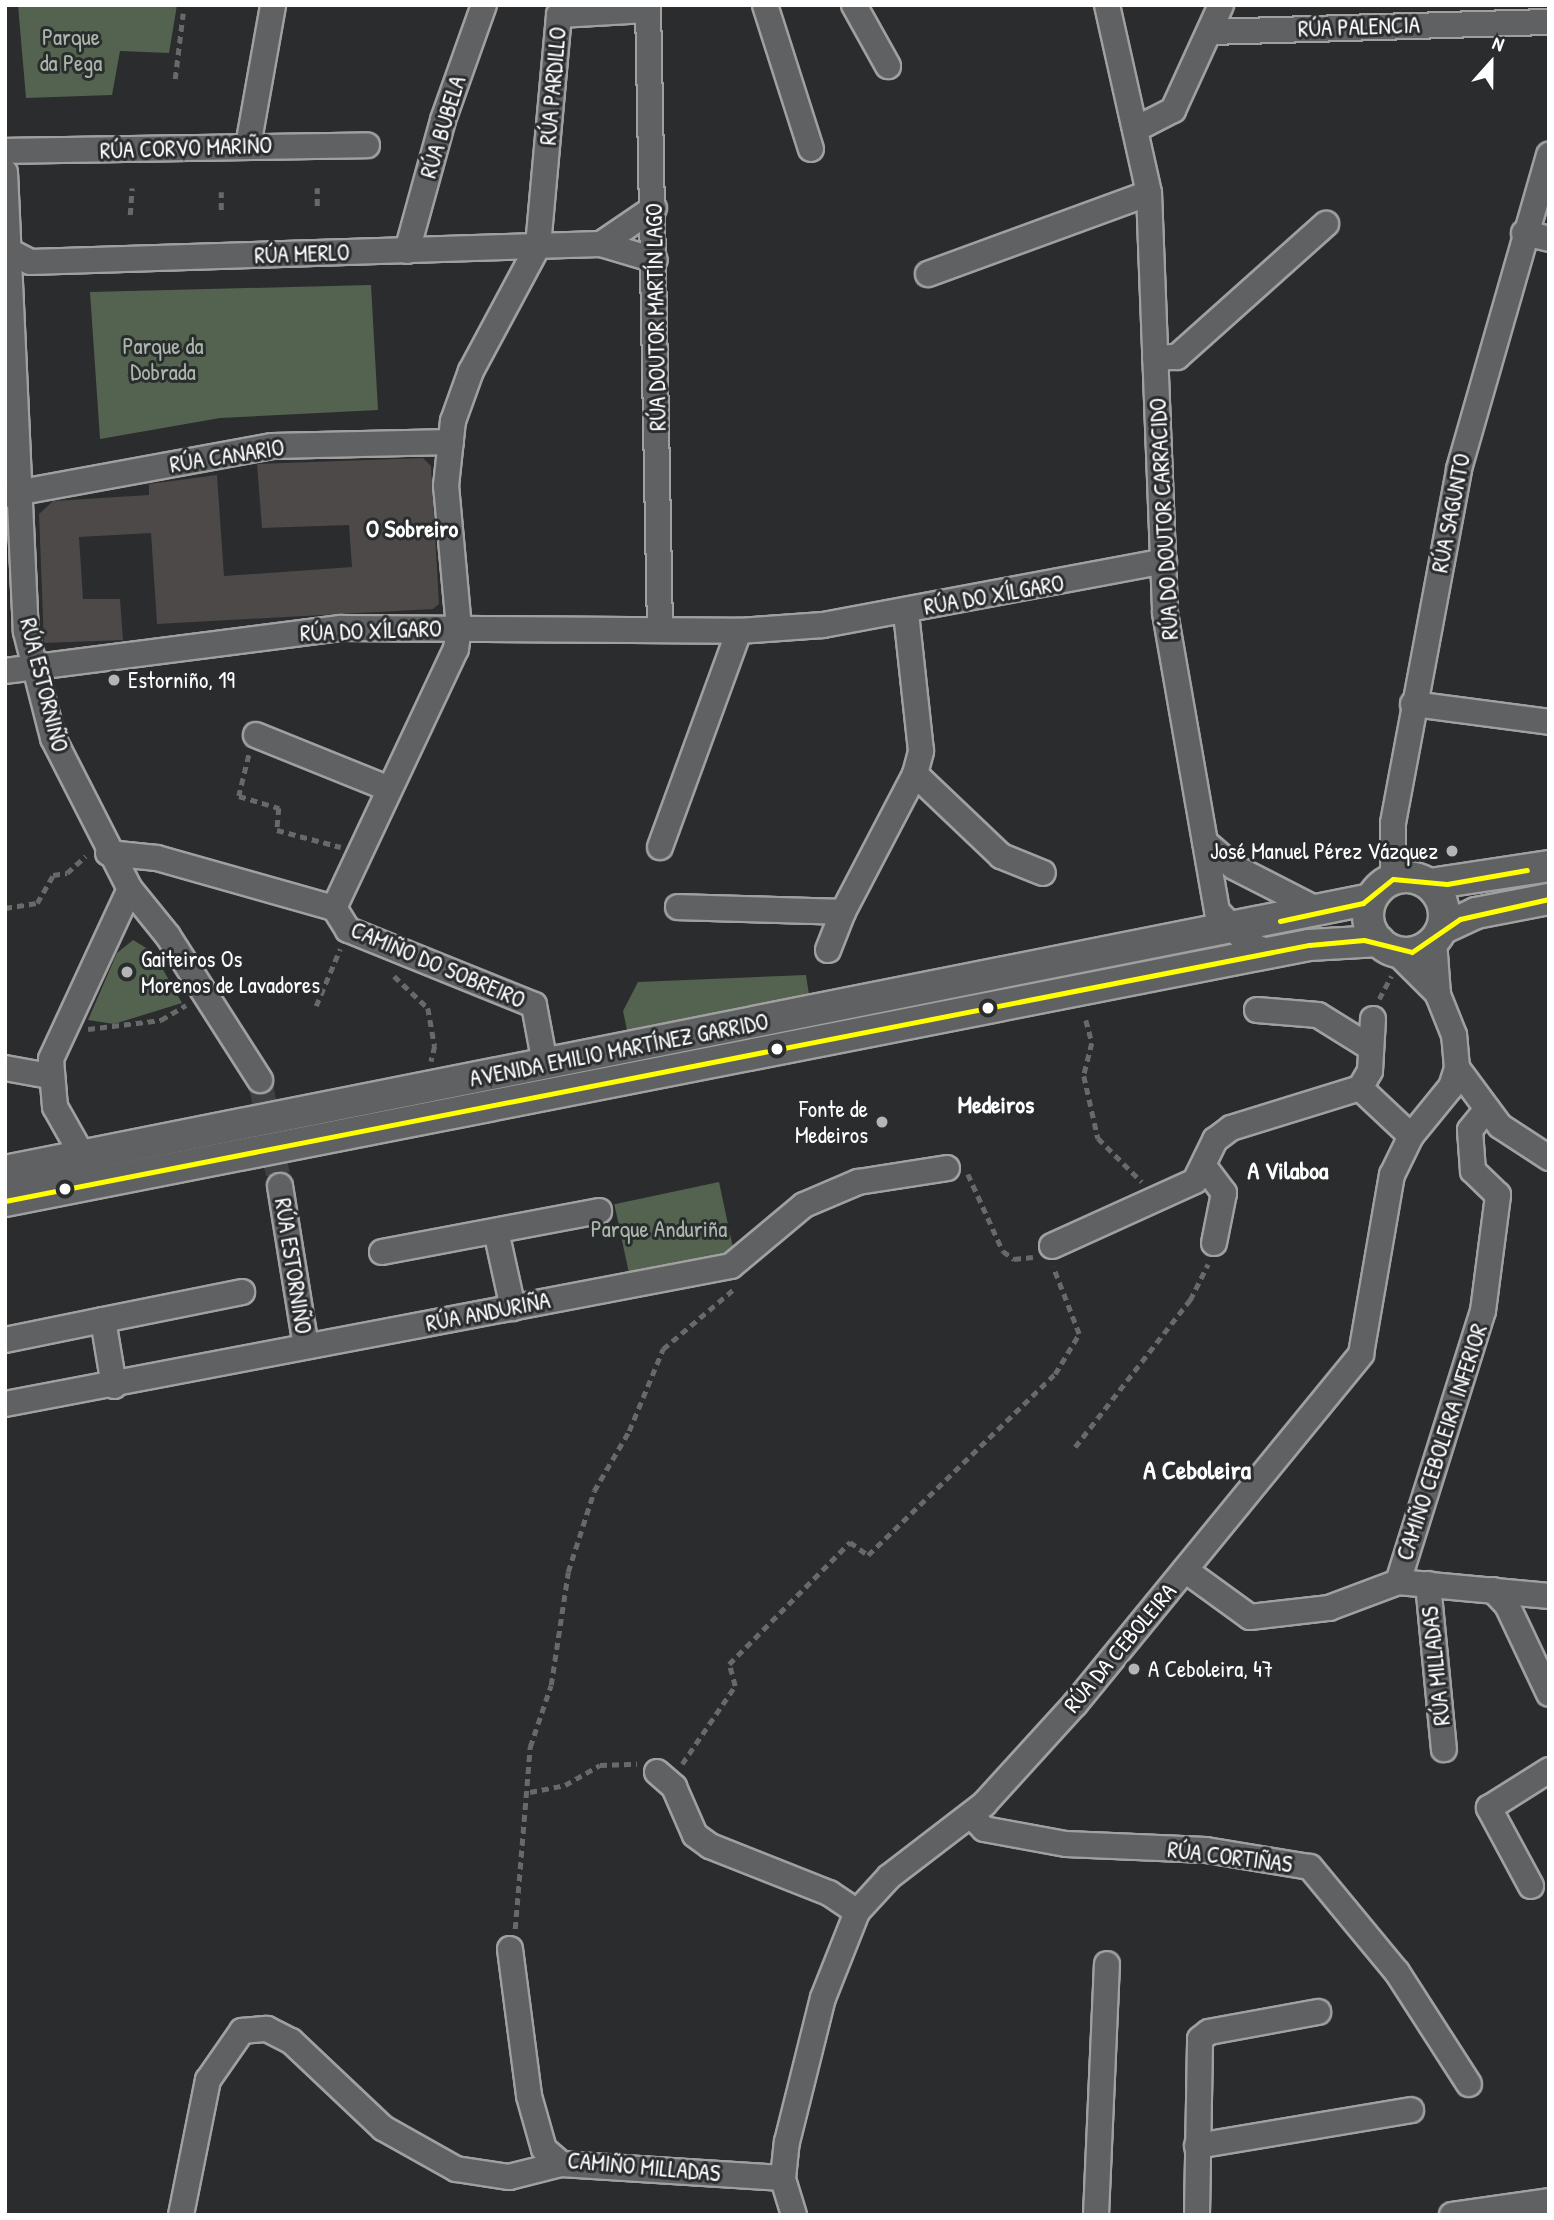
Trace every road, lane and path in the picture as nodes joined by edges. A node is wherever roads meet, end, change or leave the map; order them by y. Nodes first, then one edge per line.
1 (273, 5) edge
2 (484, 5) edge
3 (765, 5) edge
4 (854, 5) edge
5 (1107, 5) edge
6 (1221, 5) edge
7 (648, 7) edge
8 (183, 13) dead end
9 (1549, 22) edge
10 (1210, 32) junction
11 (888, 66) dead end
12 (175, 79) dead end
13 (1136, 129) junction
14 (367, 145) dead end
15 (248, 146) junction
16 (811, 149) dead end
17 (5, 152) edge
18 (1549, 155) edge
19 (5, 172) edge
20 (132, 188) dead end
21 (317, 188) dead end
22 (221, 192) dead end
23 (1149, 193) junction
24 (317, 206) dead end
25 (654, 208) junction
26 (220, 210) dead end
27 (6, 214) edge
28 (130, 215) dead end
29 (1326, 224) dead end
30 (1524, 233) junction
31 (1549, 239) edge
32 (601, 244) junction
33 (538, 246) junction
34 (7, 251) edge
35 (407, 251) junction
36 (655, 260) junction
37 (928, 274) dead end
38 (1155, 358) junction
39 (450, 442) junction
40 (13, 494) edge
41 (1164, 562) junction
42 (906, 612) junction
43 (459, 628) junction
44 (660, 630) junction
45 (739, 631) junction
46 (36, 664) junction
47 (5, 671) edge
48 (1413, 704) junction
49 (1549, 722) edge
50 (259, 744) joint
51 (915, 774) junction
52 (387, 788) junction
53 (1205, 842) junction
54 (660, 847) dead end
55 (106, 849) junction
56 (350, 849) dead end
57 (1549, 866) edge
58 (1043, 873) dead end
59 (1393, 879) junction
60 (1430, 884) junction
61 (130, 889) junction
62 (1371, 899) junction
63 (1549, 899) edge
64 (677, 907) dead end
65 (5, 908) edge
66 (334, 908) junction
67 (843, 912) junction
68 (1325, 912) junction
69 (1218, 925) junction
70 (1438, 935) junction
71 (343, 942) dead end
72 (1387, 946) junction
73 (828, 950) dead end
74 (1270, 953) junction
75 (380, 966) dead end
76 (204, 995) junction
77 (1438, 995) junction
78 (316, 1006) dead end
79 (1257, 1010) dead end
80 (1373, 1019) dead end
81 (1086, 1020) dead end
82 (68, 1022) junction
83 (1371, 1048) junction
84 (430, 1059) dead end
85 (545, 1064) junction
86 (5, 1068) edge
87 (1457, 1068) junction
88 (49, 1076) junction
89 (260, 1080) tunnel mouth
90 (1360, 1088) junction
91 (1487, 1110) junction
92 (1411, 1136) junction
93 (82, 1155) junction
94 (1549, 1158) edge
95 (955, 1164) joint
96 (1206, 1169) junction
97 (5, 1171) edge
98 (101, 1182) junction
99 (280, 1186) tunnel mouth
100 (1158, 1197) junction
101 (5, 1201) edge
102 (599, 1211) dead end
103 (496, 1231) junction
104 (1214, 1243) joint
105 (1049, 1248) junction
106 (382, 1252) dead end
107 (740, 1279) dead end
108 (242, 1292) dead end
109 (513, 1308) junction
110 (103, 1320) junction
111 (5, 1340) edge
112 (306, 1346) junction
113 (114, 1386) junction
114 (5, 1404) edge
115 (1075, 1447) dead end
116 (1185, 1570) junction
117 (1398, 1582) junction
118 (1428, 1584) junction
119 (1493, 1590) junction
120 (1549, 1595) edge
121 (1549, 1694) edge
122 (1444, 1749) dead end
123 (1549, 1770) edge
124 (666, 1779) junction
125 (529, 1792) junction
126 (971, 1815) junction
127 (1531, 1886) dead end
128 (857, 1912) junction
129 (510, 1949) joint
130 (1108, 1964) dead end
131 (1318, 2011) dead end
132 (1469, 2084) dead end
133 (1411, 2110) dead end
134 (1197, 2146) junction
135 (561, 2164) junction
136 (783, 2178) junction
137 (1549, 2201) edge
138 (181, 2215) edge
139 (794, 2215) edge
140 (1096, 2215) edge
141 (1197, 2215) edge
142 (1452, 2215) edge

1 - 15 street
2 - 35 street, RÚA BUBELA
3 - 16 street
4 - 11 street
5 - 13 street, RÚA DO DOUTOR CARRACIDO
6 - 10 street
7 - 25 street, RÚA DOUTOR MARTÍN LAGO
7 - 33 street, RÚA PARDILLO
8 - 12 path
9 - 10 street, RÚA PALENCIA
10 - 13 street
13 - 23 street, RÚA DO DOUTOR CARRACIDO
14 - 15 street, RÚA CORVO MARIÑO
15 - 17 street, RÚA CORVO MARIÑO
18 - 30 street, RÚA SAGUNTO
19 - 27 street, RÚA ESTORNIÑO
20 - 28 path
21 - 24 path
22 - 26 path
23 - 37 street
23 - 38 street, RÚA DO DOUTOR CARRACIDO
25 - 32 street
25 - 36 street, RÚA DOUTOR MARTÍN LAGO
27 - 34 street, RÚA ESTORNIÑO
29 - 38 street
30 - 31 street
30 - 48 street, RÚA SAGUNTO
32 - 33 street, RÚA MERLO
32 - 36 street, RÚA MERLO
33 - 35 street, RÚA MERLO
33 - 39 street
34 - 35 street, RÚA MERLO
34 - 40 street, RÚA ESTORNIÑO
36 - 44 street, RÚA DOUTOR MARTÍN LAGO
38 - 41 street, RÚA DO DOUTOR CARRACIDO
39 - 40 street, RÚA CANARIO
39 - 43 street
40 - 46 street, RÚA ESTORNIÑO
41 - 42 street, RÚA DO XÍLGARO
41 - 53 street, RÚA DO DOUTOR CARRACIDO
42 - 45 street, RÚA DO XÍLGARO
42 - 51 street
43 - 44 street, RÚA DO XÍLGARO
43 - 46 street, RÚA DO XÍLGARO
43 - 52 street, CAMIÑO DO SOBREIRO
44 - 45 street, RÚA DO XÍLGARO
45 - 54 street
46 - 47 street, RÚA DO XÍLGARO
46 - 55 street, RÚA ESTORNIÑO
48 - 49 street
48 - 59 street, RÚA SAGUNTO
50 - 52 street
50 - 56 path
51 - 58 street
51 - 67 street
52 - 66 street, CAMIÑO DO SOBREIRO
53 - 68 street
53 - 69 street, RÚA DO DOUTOR CARRACIDO
55 - 61 street, RÚA ESTORNIÑO
55 - 65 path
55 - 66 street, CAMIÑO DO SOBREIRO
57 - 60 main road
59 - 60 main road
59 - 62 main road
60 - 70 main road
61 - 76 street, RÚA ESTORNIÑO
61 - 82 street
62 - 68 main road, AVENIDA EMILIO MARTÍNEZ GARRIDO
62 - 72 main road
63 - 70 main road
64 - 67 street
66 - 85 street, CAMIÑO DO SOBREIRO
67 - 73 street
68 - 69 main road, AVENIDA EMILIO MARTÍNEZ GARRIDO
69 - 74 street
69 - 85 main road, AVENIDA EMILIO MARTÍNEZ GARRIDO
70 - 72 main road
70 - 77 street
71 - 78 path
72 - 74 main road, AVENIDA EMILIO MARTÍNEZ GARRIDO
72 - 77 street
74 - 98 main road, AVENIDA EMILIO MARTÍNEZ GARRIDO
75 - 84 path
76 - 82 path
76 - 89 street, RÚA ESTORNIÑO
77 - 87 street
79 - 83 street
80 - 83 street
81 - 100 path
82 - 88 street
83 - 90 street
85 - 93 main road, AVENIDA EMILIO MARTÍNEZ GARRIDO
86 - 88 street
87 - 91 street
87 - 92 street, RÚA DA CEBOLEIRA
88 - 93 street
90 - 92 street
90 - 96 street
91 - 94 street
91 - 117 street, CAMIÑO CEBOLEIRA INFERIOR
92 - 116 street, RÚA DA CEBOLEIRA
93 - 97 main road, AVENIDA EMILIO MARTÍNEZ GARRIDO
93 - 98 street
95 - 105 path
95 - 109 street, RÚA ANDURIÑA
96 - 100 street
96 - 104 street
98 - 101 main road, AVENIDA EMILIO MARTÍNEZ GARRIDO
99 - 112 street, RÚA ESTORNIÑO
100 - 105 street
102 - 103 street
103 - 106 street
103 - 109 street
104 - 115 path
105 - 124 path
107 - 125 path
108 - 110 street
109 - 112 street, RÚA ANDURIÑA
110 - 111 street
110 - 113 street
112 - 113 street, RÚA ANDURIÑA
113 - 114 street, RÚA ANDURIÑA
116 - 117 street, RÚA MILLADAS
116 - 126 street, RÚA DA CEBOLEIRA
117 - 118 street, RÚA MILLADAS
118 - 119 street, RÚA MILLADAS
118 - 122 street, RÚA MILLADAS
119 - 120 street, RÚA MILLADAS
119 - 121 street
123 - 127 street
124 - 125 path
124 - 128 street
125 - 129 path
126 - 128 street, RÚA DA CEBOLEIRA
126 - 132 street, RÚA CORTIÑAS
128 - 136 street, RÚA DA CEBOLEIRA
129 - 135 street, CAMIÑO MILLADAS
130 - 140 street
131 - 134 street
133 - 134 street
134 - 141 street
135 - 136 street, CAMIÑO MILLADAS
135 - 138 street
136 - 139 street, RÚA DA CEBOLEIRA
137 - 142 street

